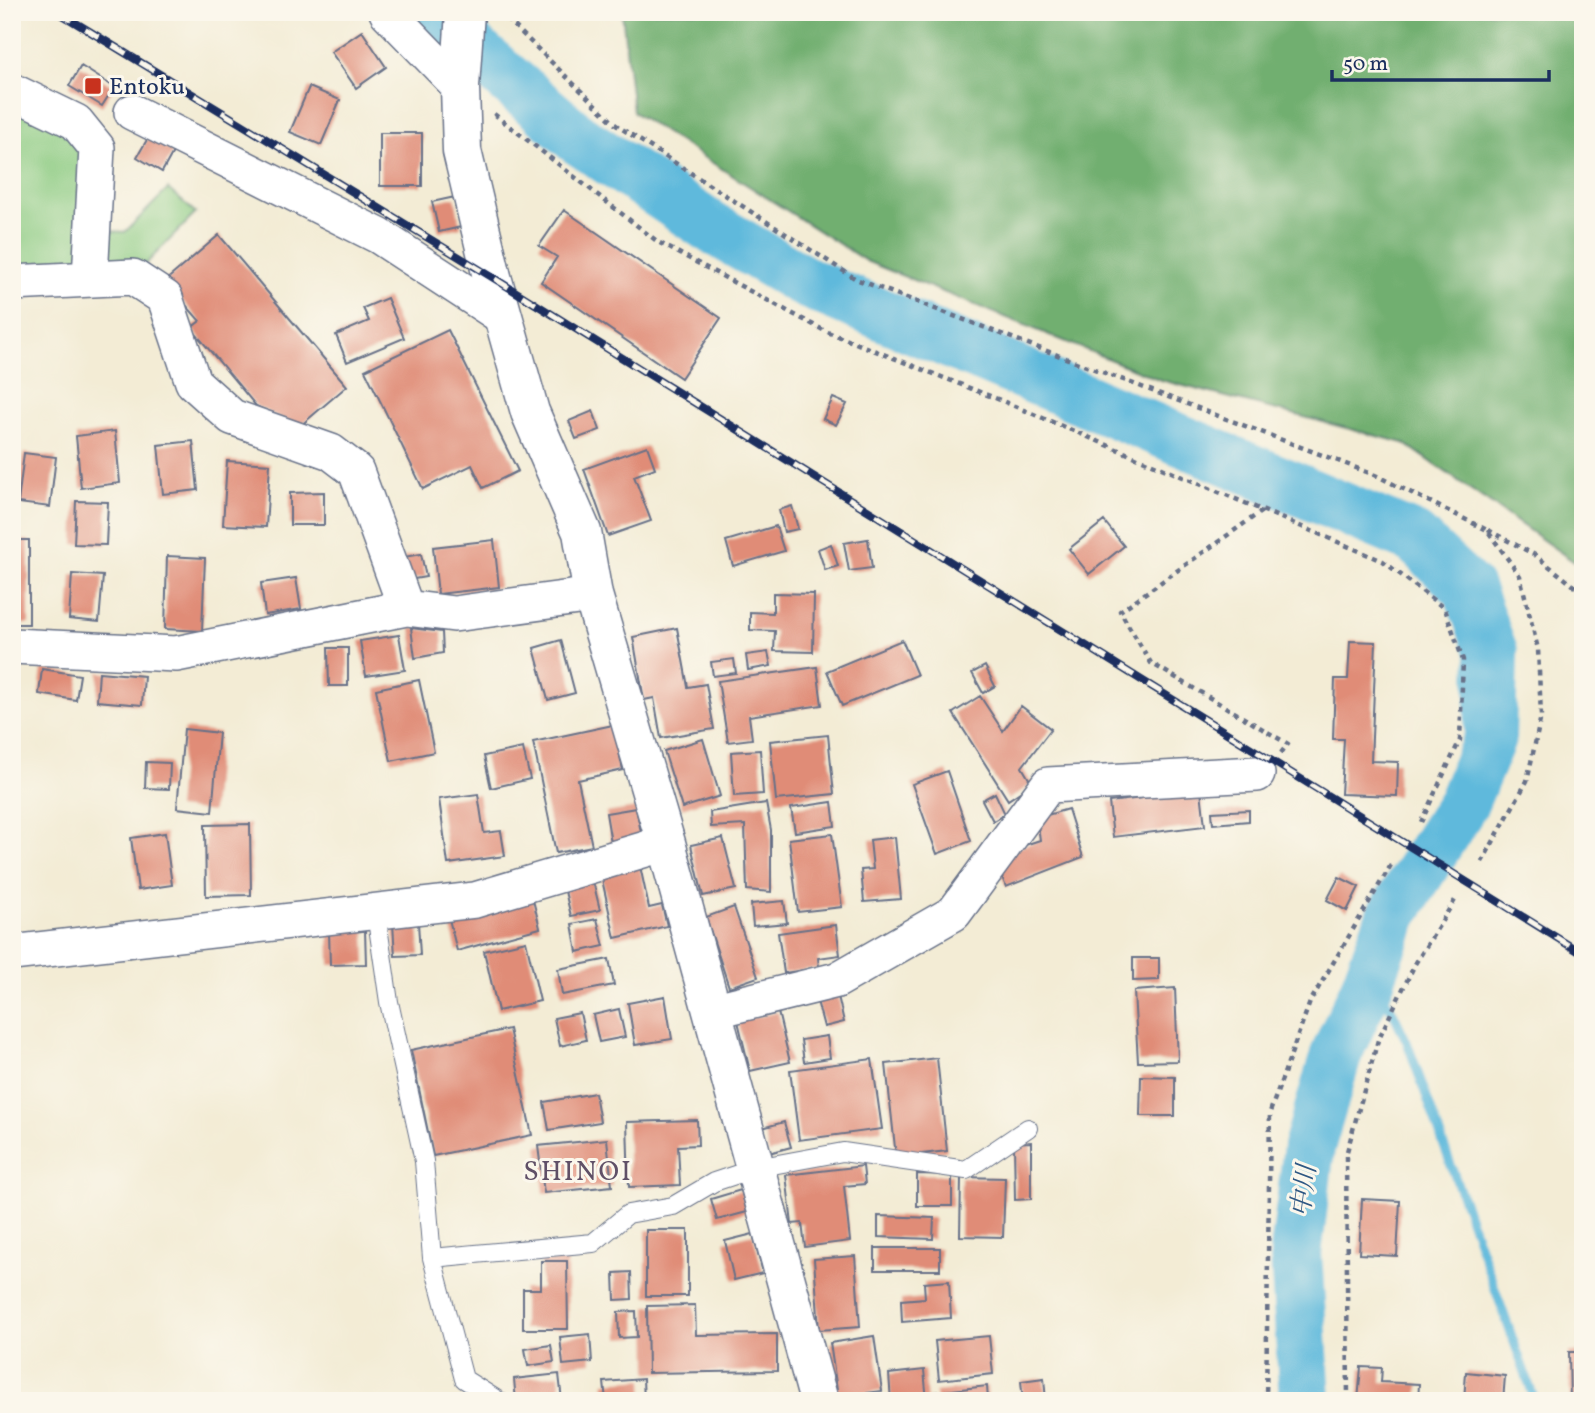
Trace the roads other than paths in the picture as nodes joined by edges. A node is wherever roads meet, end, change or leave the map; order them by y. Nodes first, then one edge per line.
1 (387, 12) edge
2 (465, 12) edge
3 (460, 87) junction
4 (12, 91) edge
5 (132, 112) dead end
6 (90, 278) junction
7 (12, 283) edge
8 (503, 317) junction
9 (593, 595) junction
10 (406, 608) junction
11 (12, 646) edge
12 (1257, 774) road end
13 (666, 842) junction
14 (376, 913) junction
15 (12, 953) edge
16 (712, 1011) junction
17 (1028, 1128) dead end
18 (756, 1168) junction
19 (432, 1258) junction
20 (499, 1401) edge
21 (819, 1401) edge

1 - 3 street
2 - 3 street
3 - 8 street
4 - 6 street
5 - 8 street
6 - 7 street
6 - 10 street
8 - 9 street
9 - 10 street
9 - 13 street
10 - 11 street
12 - 16 street
13 - 14 street
13 - 16 street
14 - 15 street
14 - 19 lane
16 - 18 street
17 - 18 lane
18 - 19 lane
18 - 21 street
19 - 20 lane

